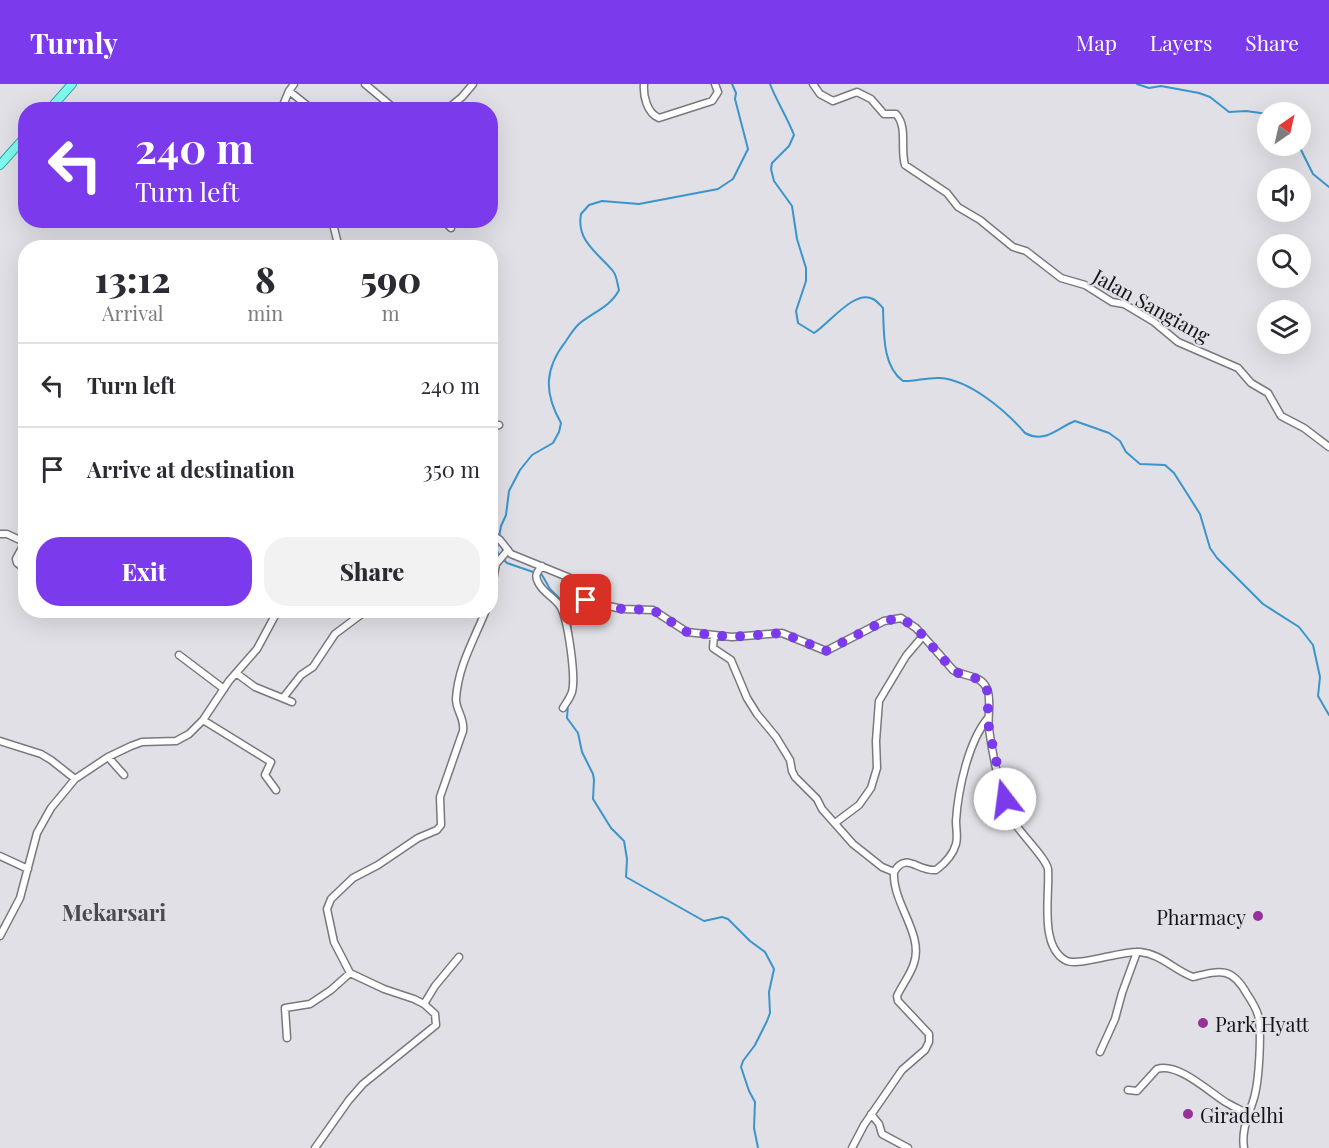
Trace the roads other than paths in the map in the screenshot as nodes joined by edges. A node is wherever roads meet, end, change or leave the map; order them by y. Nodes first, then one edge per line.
1 (72, 84) edge
2 (294, 84) edge
3 (365, 84) edge
4 (473, 84) edge
5 (644, 84) edge
6 (715, 84) edge
7 (813, 84) edge
8 (289, 91) junction
9 (56, 102) edge
10 (284, 102) edge
11 (303, 102) edge
12 (386, 102) edge
13 (456, 102) edge
14 (18, 145) edge
15 (0, 165) edge
16 (1329, 447) edge
17 (0, 534) edge
18 (498, 538) edge
19 (18, 539) edge
20 (506, 552) junction
21 (498, 562) edge
22 (539, 570) junction
23 (274, 618) edge
24 (356, 618) edge
25 (482, 618) edge
26 (714, 636) junction
27 (923, 636) junction
28 (179, 655) dead end
29 (236, 673) junction
30 (224, 689) junction
31 (283, 698) junction
32 (292, 702) dead end
33 (563, 708) dead end
34 (988, 718) junction
35 (203, 720) junction
36 (0, 741) edge
37 (108, 757) junction
38 (124, 776) dead end
39 (75, 779) junction
40 (276, 790) dead end
41 (835, 823) junction
42 (0, 856) edge
43 (28, 869) junction
44 (894, 872) junction
45 (0, 936) edge
46 (1137, 952) junction
47 (459, 957) dead end
48 (350, 973) junction
49 (424, 1004) junction
50 (287, 1038) dead end
51 (1100, 1052) dead end
52 (1128, 1090) dead end
53 (871, 1114) junction
54 (1248, 1114) junction
55 (315, 1148) edge
56 (852, 1148) edge
57 (908, 1148) edge
58 (1244, 1148) edge

1 - 9 main road
2 - 8 street
3 - 12 street
4 - 13 street
5 - 6 street
7 - 16 street, Jalan Sangiang
8 - 10 street
8 - 11 street
14 - 15 main road
17 - 19 street
18 - 20 street
20 - 21 street
20 - 22 street
22 - 26 street
22 - 33 street
23 - 29 street
24 - 31 street
25 - 48 street
26 - 27 street
26 - 41 street
27 - 34 street
27 - 41 street
28 - 30 street
29 - 30 street
29 - 31 street
30 - 35 street
31 - 32 street
34 - 44 street
34 - 46 street
35 - 37 street
35 - 40 street
36 - 39 street
37 - 38 street
37 - 39 street
39 - 43 street
41 - 44 street
42 - 43 street
43 - 45 street
44 - 53 street
46 - 51 street
46 - 54 street
47 - 49 street
48 - 49 street
48 - 50 street
49 - 55 street
52 - 54 street
53 - 56 street
53 - 57 street
54 - 58 street

